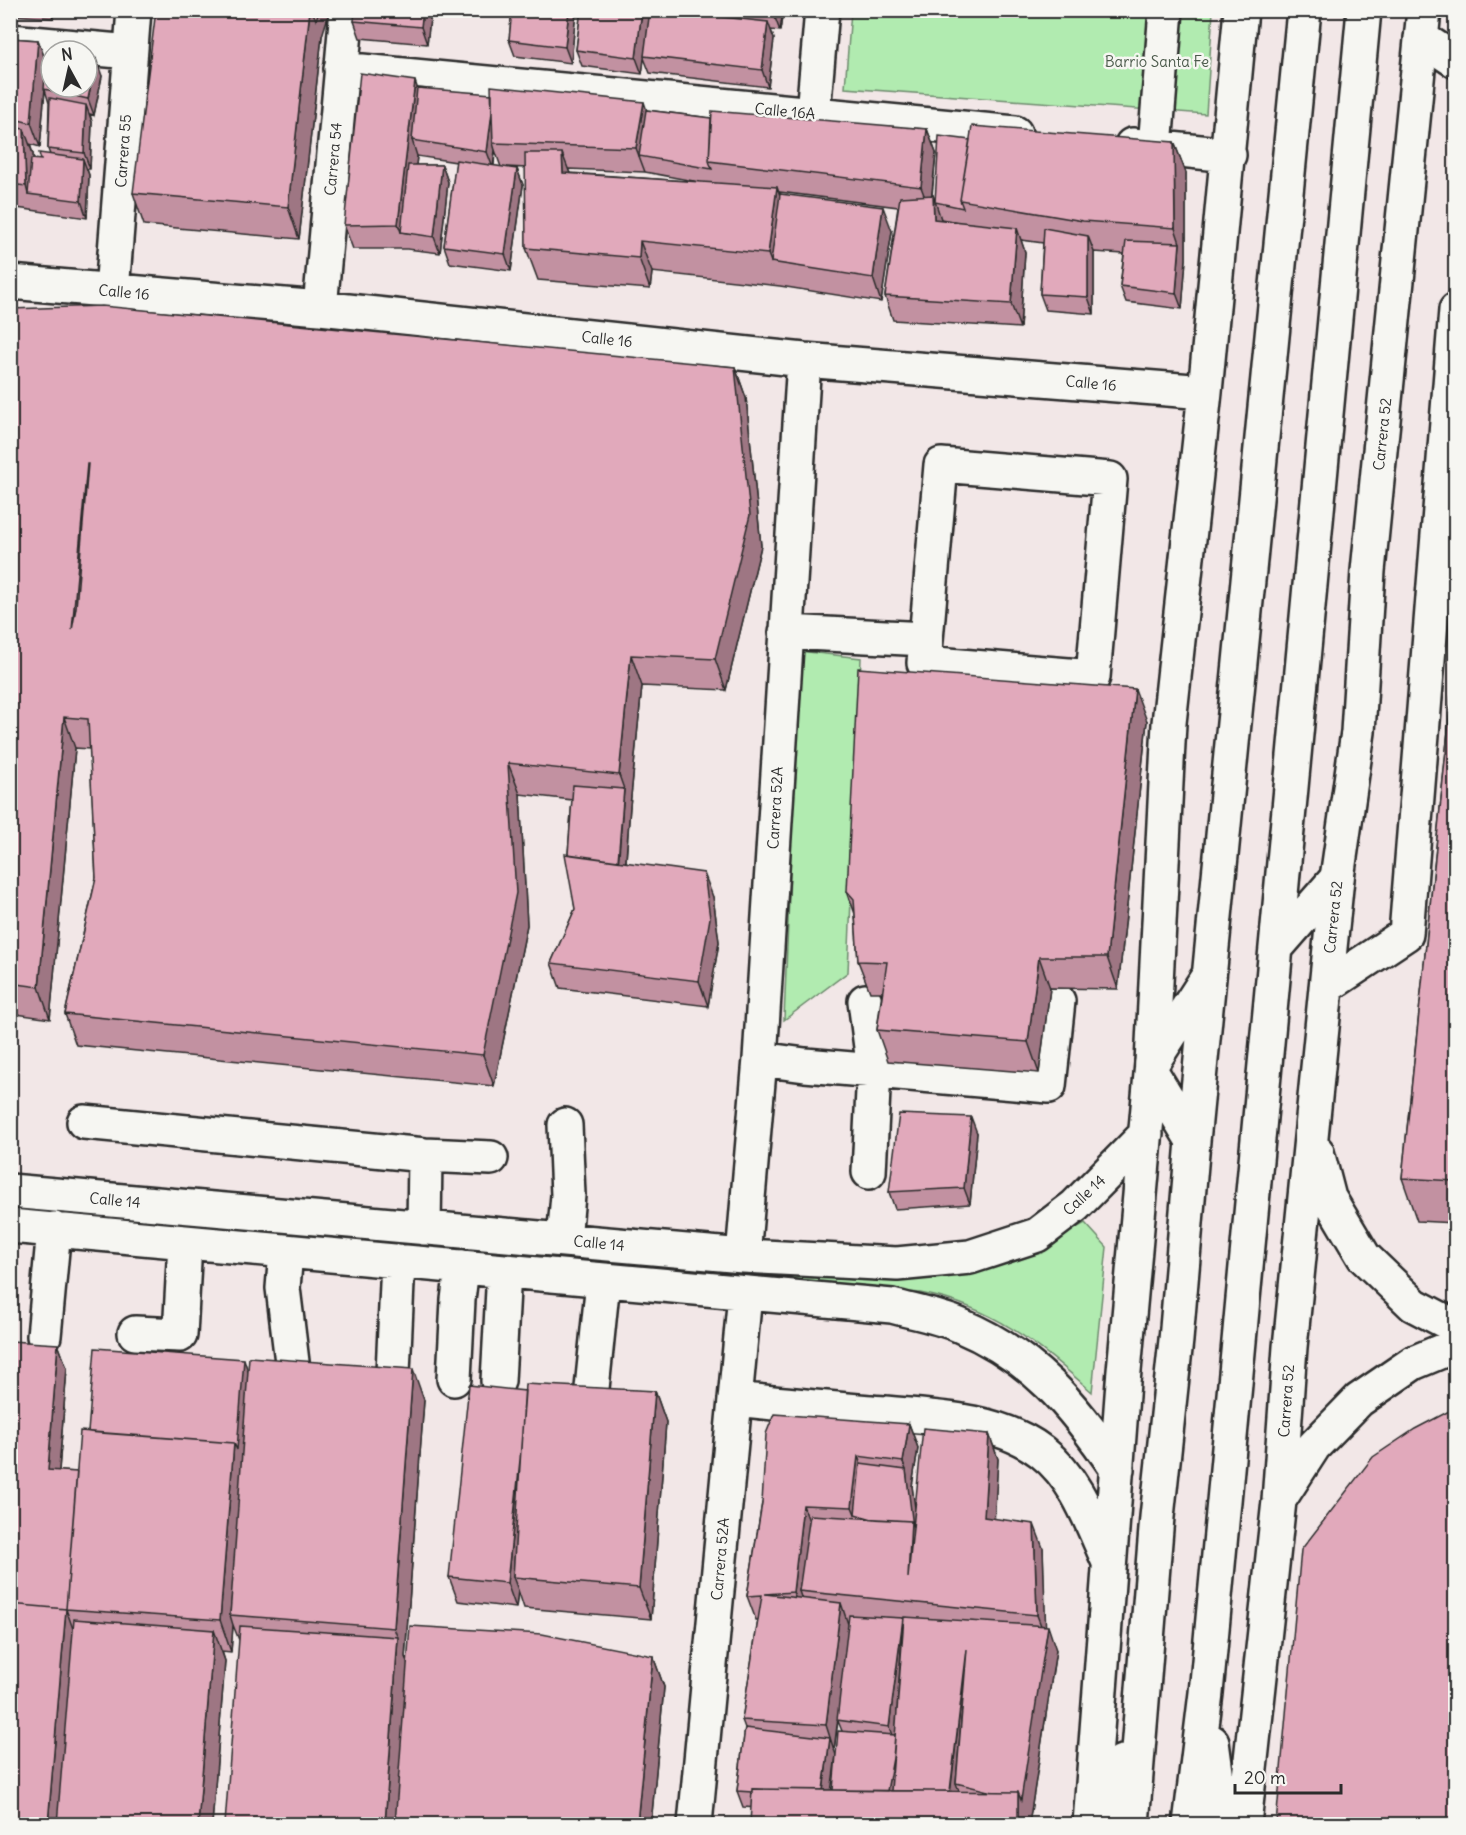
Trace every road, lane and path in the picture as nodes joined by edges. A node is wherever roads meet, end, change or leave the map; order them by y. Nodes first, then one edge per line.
1 (134, 10) edge
2 (346, 10) edge
3 (822, 10) edge
4 (1166, 10) edge
5 (1241, 10) edge
6 (1304, 10) edge
7 (1364, 10) edge
8 (1423, 24) edge
9 (10, 41) edge
10 (130, 52) junction
11 (1455, 62) edge
12 (341, 69) junction
13 (813, 113) junction
14 (1045, 136) edge
15 (1103, 142) edge
16 (1155, 147) junction
17 (1229, 154) junction
18 (10, 282) edge
19 (112, 291) junction
20 (320, 308) junction
21 (1455, 310) edge
22 (804, 360) junction
23 (1205, 393) junction
24 (786, 632) junction
25 (926, 639) junction
26 (1337, 878) junction
27 (1276, 948) junction
28 (1210, 974) junction
29 (1326, 987) junction
30 (865, 1001) dead end
31 (1058, 1001) dead end
32 (759, 1059) junction
33 (1152, 1068) junction
34 (874, 1070) junction
35 (84, 1122) dead end
36 (565, 1125) dead end
37 (1311, 1133) junction
38 (1146, 1134) junction
39 (1193, 1141) junction
40 (425, 1155) junction
41 (491, 1158) dead end
42 (869, 1172) dead end
43 (10, 1191) edge
44 (10, 1226) edge
45 (423, 1228) junction
46 (54, 1229) junction
47 (564, 1240) junction
48 (185, 1243) junction
49 (286, 1252) junction
50 (743, 1256) junction
51 (398, 1260) junction
52 (462, 1267) junction
53 (504, 1271) junction
54 (603, 1281) junction
55 (745, 1294) junction
56 (1455, 1328) edge
57 (135, 1333) dead end
58 (45, 1336) dead end
59 (1455, 1345) edge
60 (292, 1362) edge
61 (393, 1373) edge
62 (454, 1379) dead end
63 (498, 1381) dead end
64 (591, 1398) edge
65 (735, 1399) junction
66 (1117, 1469) junction
67 (1279, 1502) junction
68 (1110, 1566) junction
69 (1144, 1682) junction
70 (1206, 1693) junction
71 (695, 1824) edge
72 (1090, 1824) edge
73 (1105, 1824) edge
74 (1132, 1824) edge
75 (1190, 1824) edge
76 (1222, 1824) edge
77 (1244, 1824) edge

1 - 10 street, Carrera 55
2 - 12 street, Carrera 54
3 - 13 street
4 - 16 street
5 - 17 street
6 - 28 street
7 - 27 street
8 - 11 street
8 - 26 street, Carrera 52
9 - 10 street
10 - 19 street, Carrera 55
12 - 13 street, Calle 16A
12 - 20 street, Carrera 54
13 - 14 street, Calle 16A
15 - 16 street
16 - 17 street
17 - 23 street
18 - 19 street, Calle 16
19 - 20 street, Calle 16
20 - 22 street, Calle 16
21 - 29 street
22 - 23 street, Calle 16
22 - 24 street, Carrera 52A
23 - 33 street
24 - 25 street
24 - 32 street, Carrera 52A
25 - 25 street
26 - 27 street
26 - 29 street, Carrera 52
27 - 70 street
28 - 33 street
28 - 39 street
29 - 37 street, Carrera 52
30 - 34 street
31 - 34 street
32 - 34 street
32 - 50 street, Carrera 52A
33 - 38 street
33 - 39 street
34 - 42 street
35 - 40 street
36 - 47 street
37 - 56 street
37 - 67 street, Carrera 52
38 - 50 street, Calle 14
38 - 66 street
39 - 69 street
40 - 41 street
40 - 45 street
43 - 45 street, Calle 14
44 - 46 street
45 - 47 street, Calle 14
46 - 48 street
46 - 58 street
47 - 50 street, Calle 14
48 - 49 street
48 - 57 street
49 - 51 street
49 - 60 street
51 - 52 street
51 - 61 street
52 - 53 street
52 - 62 street
53 - 54 street
53 - 63 street
54 - 55 street
54 - 64 street
55 - 65 street, Carrera 52A
55 - 66 street
59 - 67 street
65 - 68 street
65 - 71 street, Carrera 52A
66 - 68 street
67 - 77 street, Carrera 52
68 - 72 street
69 - 73 street
69 - 74 street
70 - 75 street
70 - 76 street

